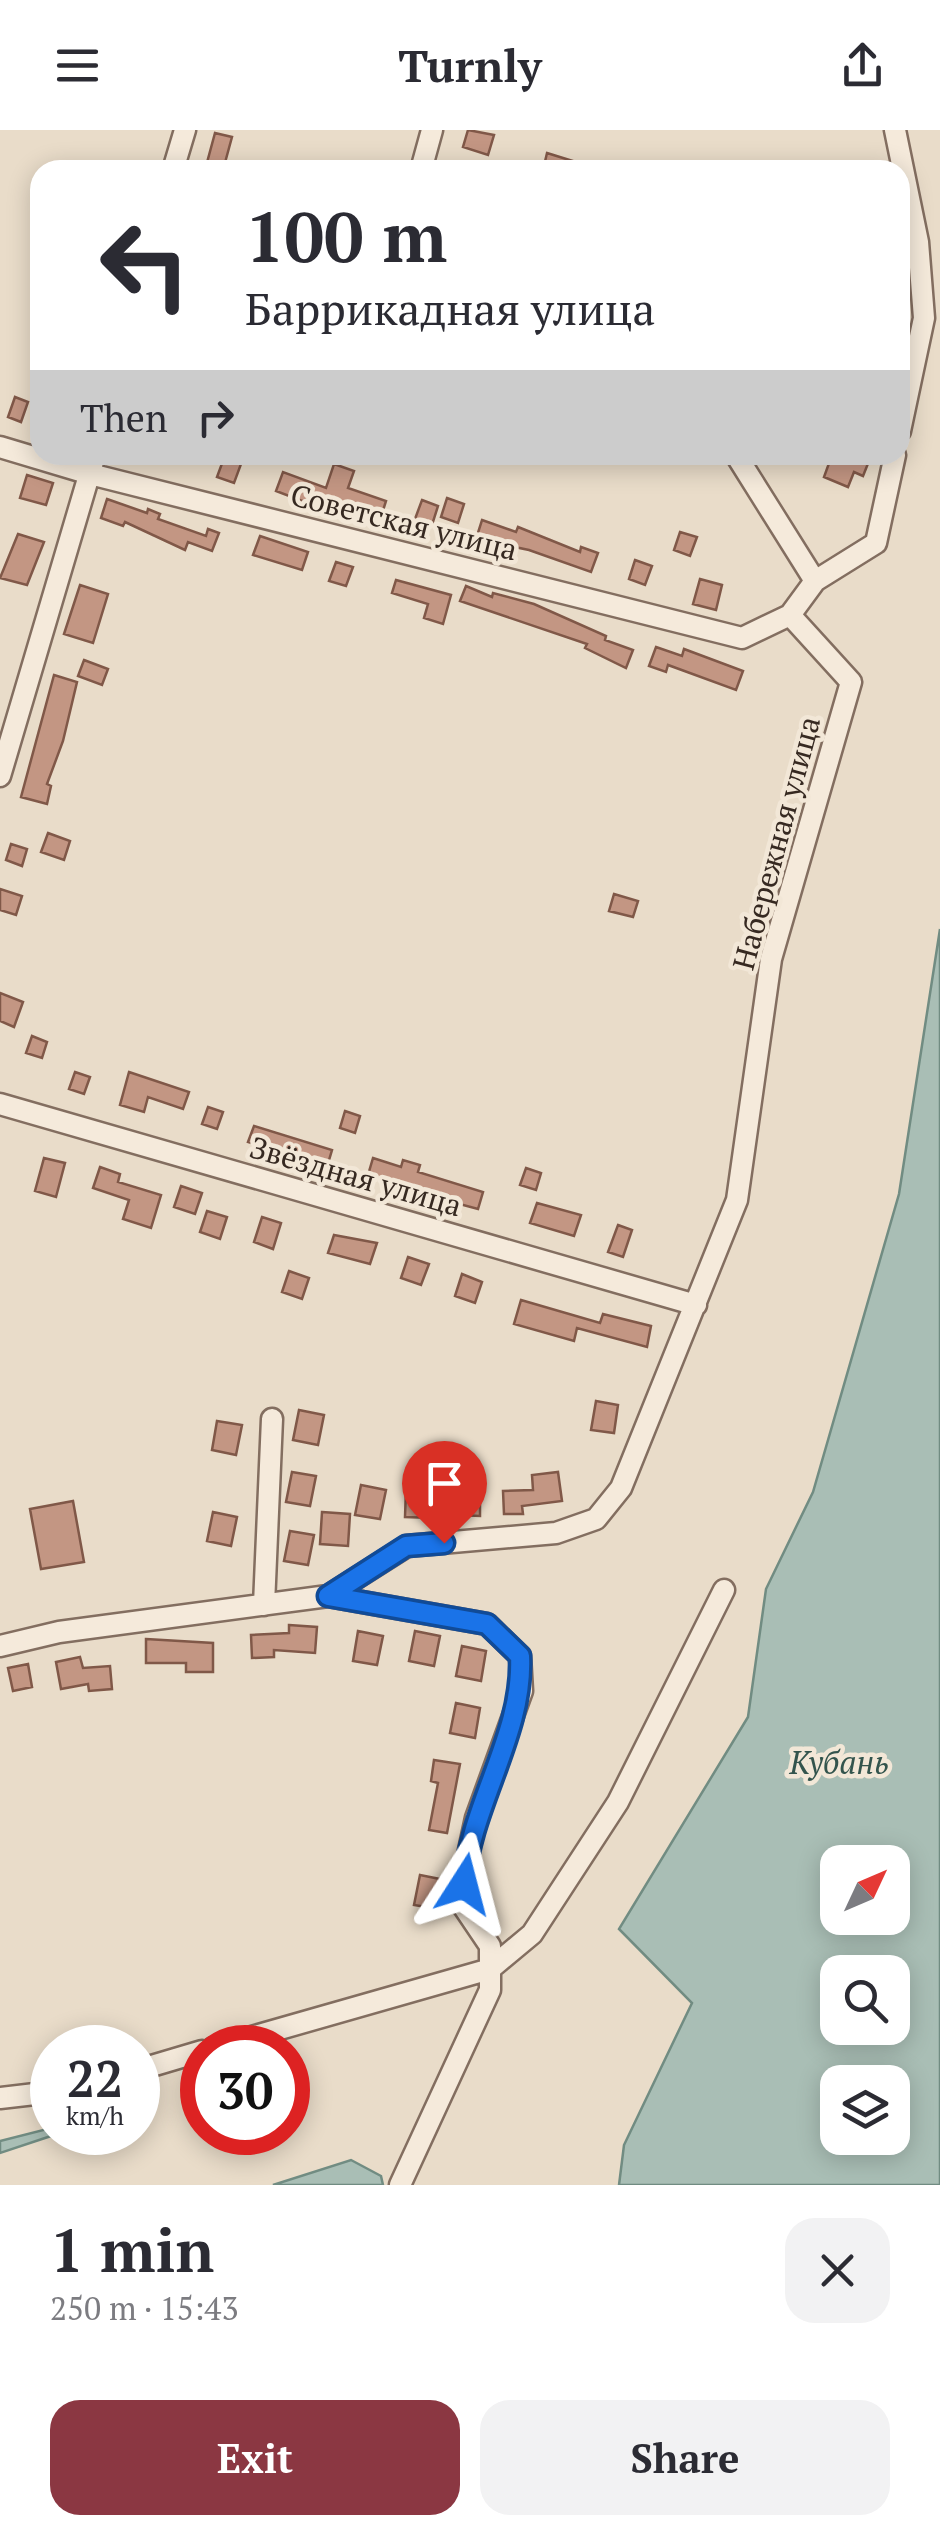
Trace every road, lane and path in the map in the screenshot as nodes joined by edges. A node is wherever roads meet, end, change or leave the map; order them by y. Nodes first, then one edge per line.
1 (184, 130) edge
2 (432, 130) edge
3 (895, 130) edge
4 (176, 160) edge
5 (423, 160) edge
6 (901, 160) edge
7 (910, 203) edge
8 (910, 384) edge
9 (0, 447) edge
10 (30, 453) edge
11 (92, 465) edge
12 (96, 465) edge
13 (742, 465) edge
14 (893, 465) edge
15 (815, 581) junction
16 (790, 615) junction
17 (0, 776) edge
18 (0, 1104) edge
19 (696, 1305) junction
20 (272, 1419) dead end
21 (724, 1590) dead end
22 (328, 1596) junction
23 (264, 1605) junction
24 (0, 1646) edge
25 (490, 1968) junction
26 (293, 2025) edge
27 (30, 2095) edge
28 (1, 2099) edge
29 (400, 2185) edge

1 - 4 street
2 - 5 street
3 - 6 street
7 - 8 street
9 - 10 street, Советская улица
11 - 17 street
12 - 16 street, Советская улица
13 - 15 street
14 - 15 street
15 - 16 street
16 - 19 street, Набережная улица
18 - 19 street, Звёздная улица
19 - 22 street
20 - 23 street
21 - 25 street
22 - 23 street
22 - 25 street
23 - 24 street
25 - 26 street
25 - 29 street
27 - 28 street

